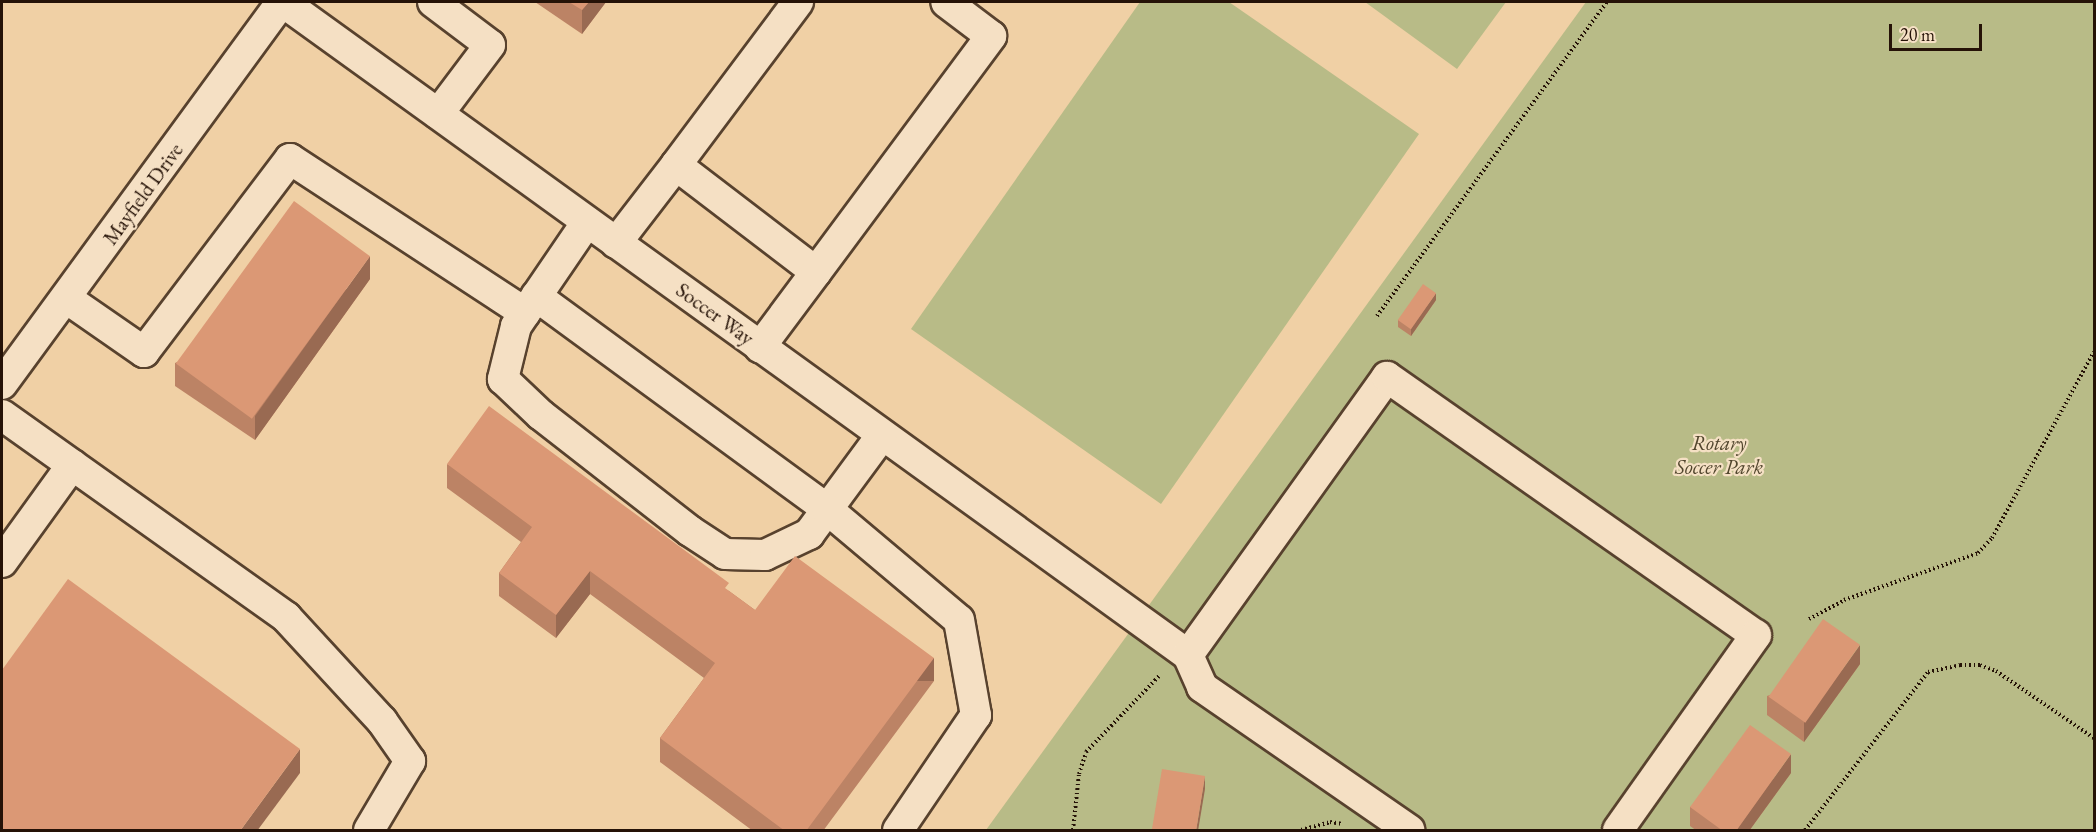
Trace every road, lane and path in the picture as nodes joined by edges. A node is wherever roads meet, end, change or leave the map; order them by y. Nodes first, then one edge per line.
1 (282, 2) edge
2 (433, 2) edge
3 (798, 2) edge
4 (946, 2) edge
5 (1607, 2) edge
6 (438, 114) junction
7 (676, 165) junction
8 (587, 222) junction
9 (616, 243) junction
10 (816, 272) junction
11 (66, 298) junction
12 (531, 304) junction
13 (1377, 316) dead end
14 (760, 347) junction
15 (2094, 352) edge
16 (2, 384) edge
17 (2, 415) edge
18 (882, 435) junction
19 (72, 465) junction
20 (827, 509) junction
21 (2, 562) edge
22 (1809, 619) dead end
23 (1188, 655) junction
24 (1160, 675) dead end
25 (2094, 738) edge
26 (1349, 826) dead end
27 (369, 831) edge
28 (898, 831) edge
29 (1073, 831) edge
30 (1301, 831) edge
31 (1409, 831) edge
32 (1618, 831) edge
33 (1805, 831) edge

1 - 6 street, Soccer Way
1 - 11 street, Mayfield Drive
2 - 6 street
3 - 7 street
4 - 10 street
5 - 13 path
6 - 8 street, Soccer Way
7 - 9 street
7 - 10 street
8 - 9 street, Soccer Way
8 - 12 street
9 - 14 street, Soccer Way
10 - 14 street
11 - 12 street
11 - 16 street, Mayfield Drive
12 - 20 street
12 - 20 street
14 - 18 street, Soccer Way
15 - 22 path
17 - 19 street
18 - 20 street
18 - 23 street, Soccer Way
19 - 21 street
19 - 27 street
20 - 28 street
23 - 31 street
23 - 32 street
24 - 29 path
25 - 33 path
26 - 30 path

